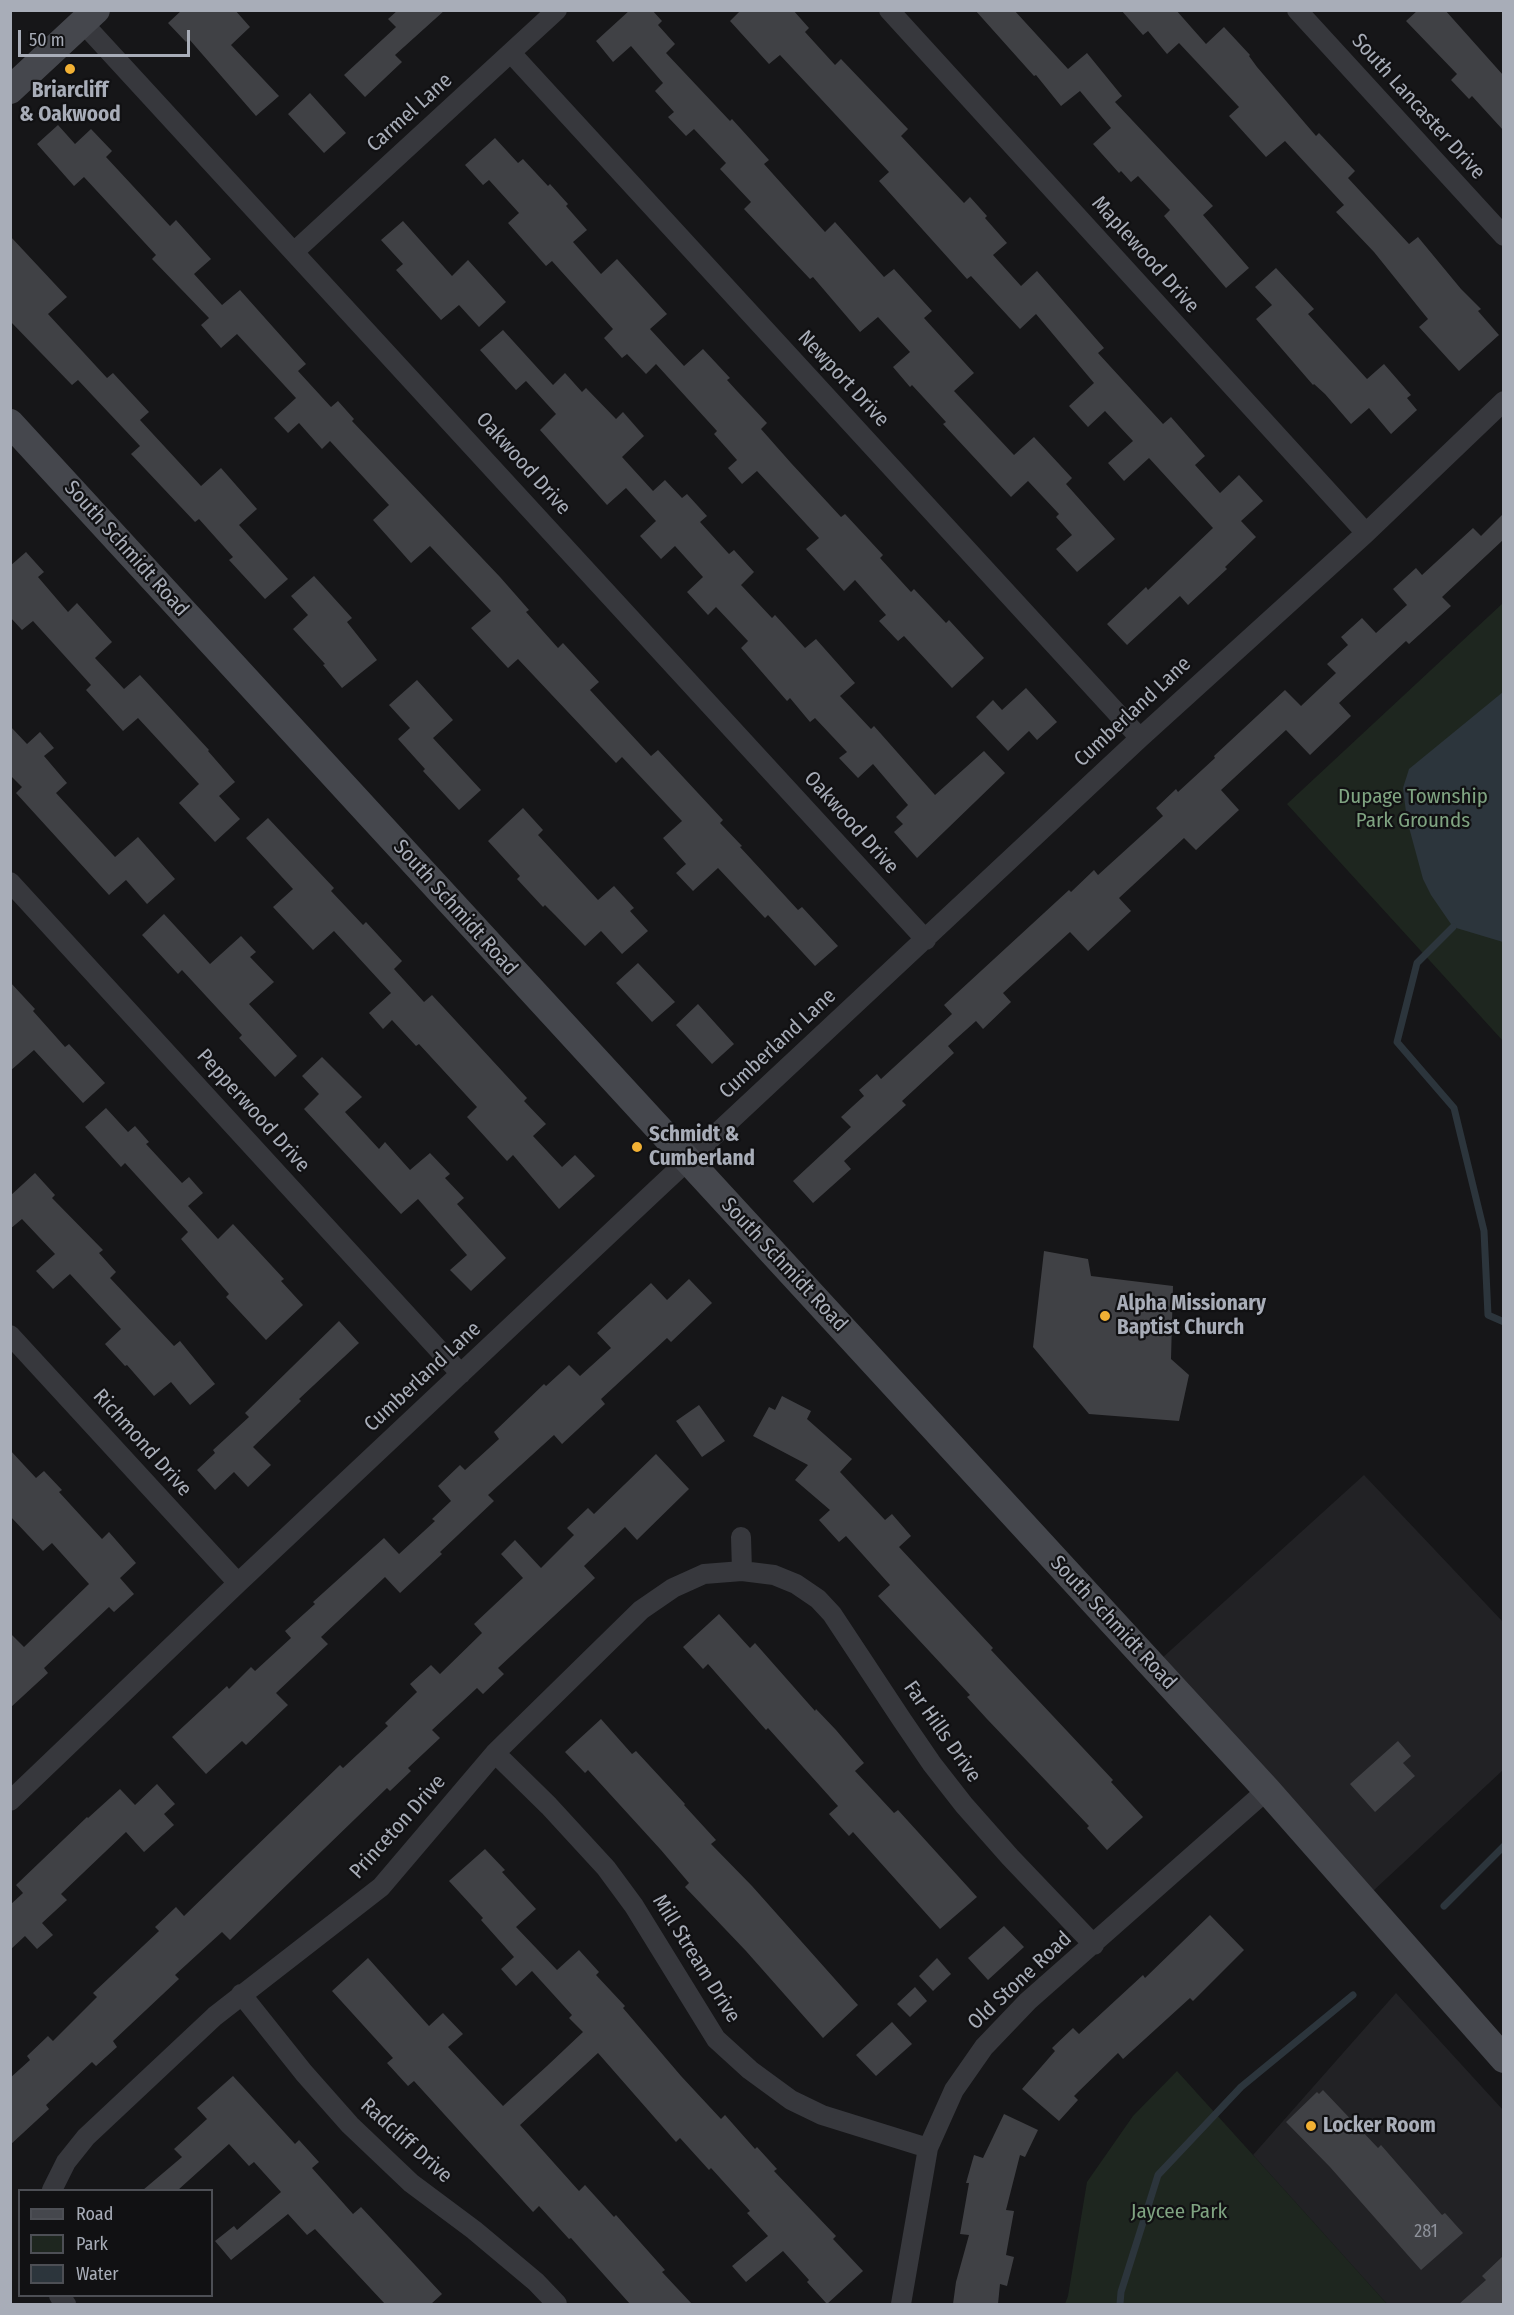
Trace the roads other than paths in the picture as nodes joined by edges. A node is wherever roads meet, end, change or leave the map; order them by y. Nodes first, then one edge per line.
1 (557, 10) edge
2 (889, 10) edge
3 (1297, 10) edge
4 (89, 17) edge
5 (511, 53) junction
6 (10, 90) edge
7 (1503, 236) edge
8 (295, 251) junction
9 (1503, 401) edge
10 (10, 423) edge
11 (1366, 533) junction
12 (1140, 738) junction
13 (10, 882) edge
14 (926, 940) junction
15 (687, 1161) junction
16 (10, 1335) edge
17 (461, 1374) junction
18 (741, 1537) dead end
19 (742, 1571) junction
20 (238, 1583) junction
21 (495, 1753) junction
22 (1267, 1790) junction
23 (11, 1800) edge
24 (1094, 1945) junction
25 (242, 1994) junction
26 (1503, 2059) edge
27 (928, 2148) junction
28 (52, 2189) edge
29 (557, 2304) edge
30 (901, 2304) edge

1 - 5 street, Carmel Lane
2 - 11 street, Maplewood Drive
3 - 7 street, South Lancaster Drive
4 - 6 street
4 - 8 street, Oakwood Drive
5 - 8 street, Carmel Lane
5 - 12 street, Newport Drive
8 - 14 street, Oakwood Drive
9 - 11 street, Cumberland Lane
10 - 15 street, South Schmidt Road
11 - 12 street, Cumberland Lane
12 - 14 street, Cumberland Lane
13 - 17 street, Pepperwood Drive
14 - 15 street, Cumberland Lane
15 - 17 street, Cumberland Lane
15 - 22 street, South Schmidt Road
16 - 20 street, Richmond Drive
17 - 20 street, Cumberland Lane
18 - 19 street
19 - 21 street, Princeton Drive
19 - 24 street, Far Hills Drive
20 - 23 street, Cumberland Lane
21 - 25 street, Princeton Drive
21 - 27 street, Mill Stream Drive
22 - 24 street, Old Stone Road
22 - 26 street, South Schmidt Road
24 - 27 street, Old Stone Road
25 - 28 street, Princeton Drive
25 - 29 street, Radcliff Drive
27 - 30 street, Old Stone Road

